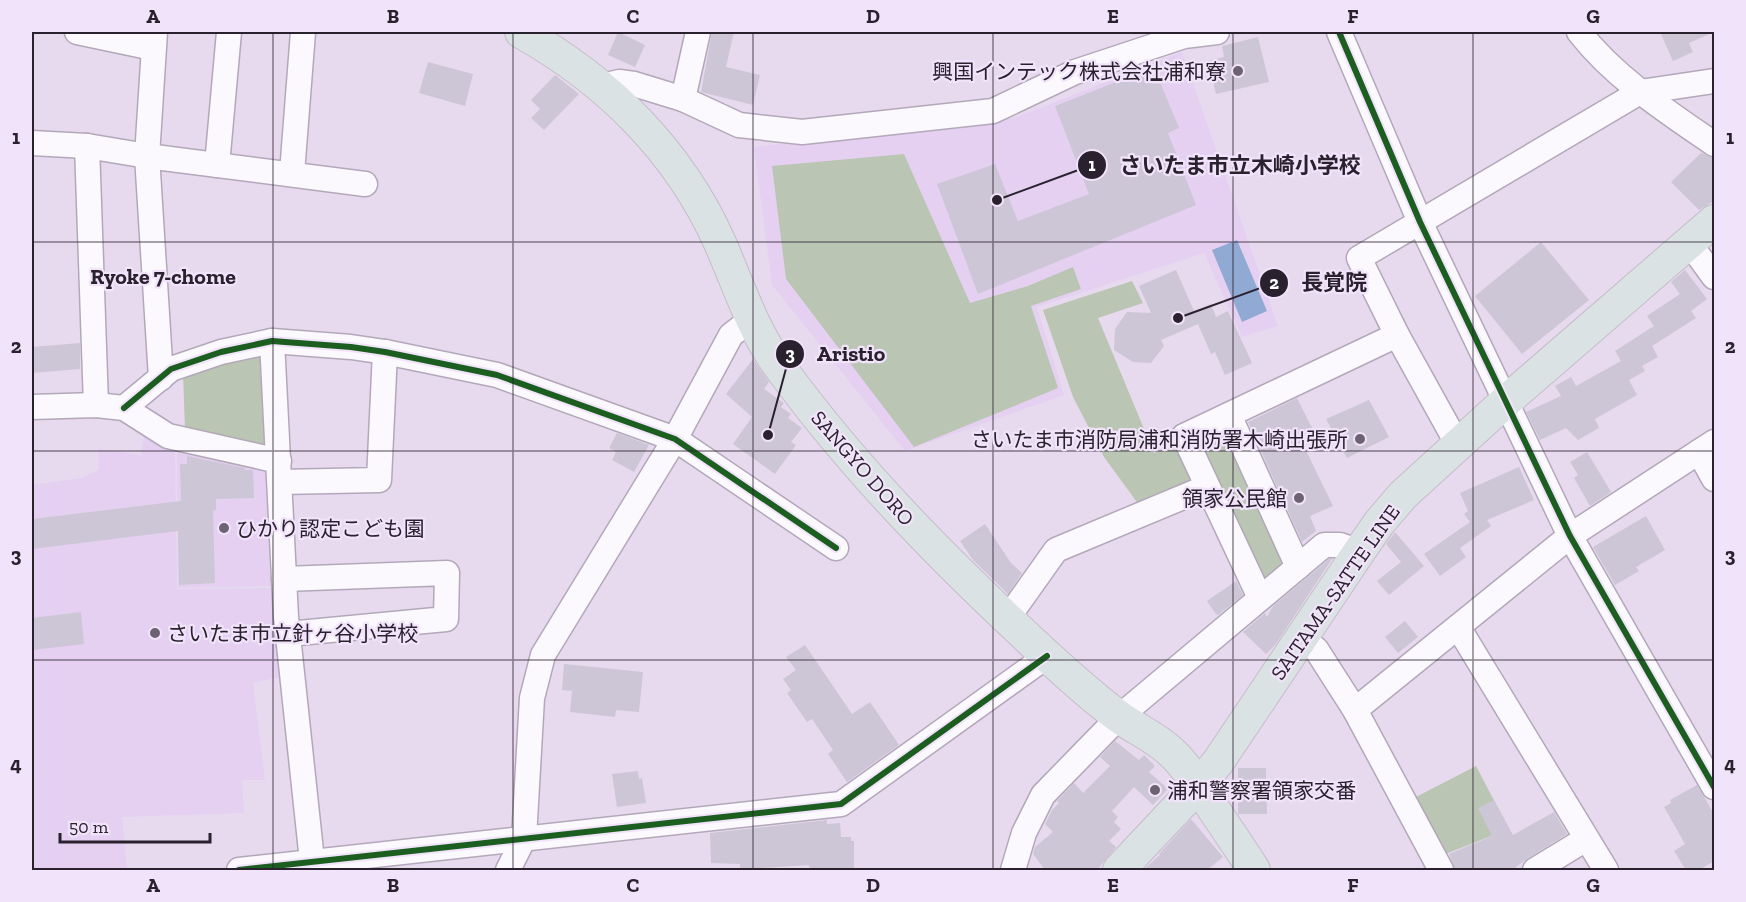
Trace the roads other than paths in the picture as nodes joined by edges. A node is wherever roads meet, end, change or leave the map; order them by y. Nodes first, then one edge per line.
1 (76, 32) edge
2 (229, 32) edge
3 (303, 32) edge
4 (522, 32) edge
5 (698, 32) edge
6 (1217, 32) edge
7 (1339, 32) edge
8 (1579, 32) edge
9 (1183, 34) edge
10 (154, 40) edge
11 (1714, 81) edge
12 (603, 86) junction
13 (1640, 92) junction
14 (683, 99) junction
15 (32, 143) edge
16 (1714, 144) edge
17 (87, 146) junction
18 (147, 156) junction
19 (217, 165) junction
20 (292, 173) junction
21 (365, 184) dead end
22 (1714, 221) edge
23 (1420, 222) junction
24 (1690, 244) junction
25 (1714, 278) edge
26 (752, 319) junction
27 (1396, 335) junction
28 (272, 341) junction
29 (385, 352) junction
30 (161, 378) junction
31 (1505, 402) junction
32 (96, 405) junction
33 (32, 407) edge
34 (124, 408) junction
35 (1229, 415) junction
36 (675, 439) junction
37 (1458, 445) junction
38 (1707, 447) edge
39 (279, 471) junction
40 (1714, 479) edge
41 (1207, 487) junction
42 (1570, 536) junction
43 (836, 548) dead end
44 (1359, 552) junction
45 (1298, 567) junction
46 (284, 579) junction
47 (1260, 598) junction
48 (1008, 619) junction
49 (1458, 627) junction
50 (288, 634) junction
51 (1301, 640) junction
52 (1047, 656) junction
53 (1355, 710) junction
54 (1119, 717) junction
55 (1198, 786) junction
56 (1714, 786) edge
57 (524, 838) junction
58 (1586, 839) junction
59 (313, 866) edge
60 (238, 870) edge
61 (508, 870) edge
62 (1013, 870) edge
63 (1119, 870) edge
64 (1254, 870) edge
65 (1441, 870) edge
66 (1535, 870) edge
67 (1606, 870) edge

1 - 10 street
2 - 19 street
3 - 20 street
4 - 12 main road, SANGYO DORO
5 - 14 street
6 - 9 street
7 - 23 street
8 - 13 street
9 - 14 street
10 - 18 street
11 - 13 street
12 - 14 street
12 - 26 main road, SANGYO DORO
13 - 16 street
13 - 23 street
15 - 17 street
17 - 18 street
17 - 32 street
18 - 19 street
18 - 30 street
19 - 20 street
20 - 21 street
22 - 24 main road, SAITAMA-SATTE LINE
23 - 27 street
23 - 31 street
24 - 25 street
24 - 31 main road, SAITAMA-SATTE LINE
26 - 36 street
26 - 48 main road, SANGYO DORO
27 - 35 street
27 - 37 street
28 - 29 street
28 - 30 street
28 - 39 street
29 - 36 street
29 - 39 street
30 - 34 street
31 - 37 main road, SAITAMA-SATTE LINE
31 - 42 street
32 - 33 street
32 - 34 street
34 - 39 street
35 - 41 street
35 - 45 street
36 - 43 street
36 - 57 street
37 - 44 main road, SAITAMA-SATTE LINE
38 - 40 street
38 - 42 street
39 - 46 street
41 - 47 street
41 - 48 street
42 - 49 street
42 - 56 street
44 - 45 street
44 - 51 main road, SAITAMA-SATTE LINE
45 - 47 street
46 - 50 street
46 - 50 street
47 - 54 street
48 - 52 main road, SANGYO DORO
49 - 53 street
49 - 58 street
50 - 59 street
51 - 53 street
51 - 55 main road, SAITAMA-SATTE LINE
52 - 54 main road, SANGYO DORO
52 - 57 street
53 - 65 street
54 - 55 main road, SANGYO DORO
54 - 62 street
55 - 63 main road, SAITAMA-SATTE LINE
55 - 64 main road, SANGYO DORO
57 - 59 street
57 - 61 street
58 - 66 street
58 - 67 street
59 - 60 street

